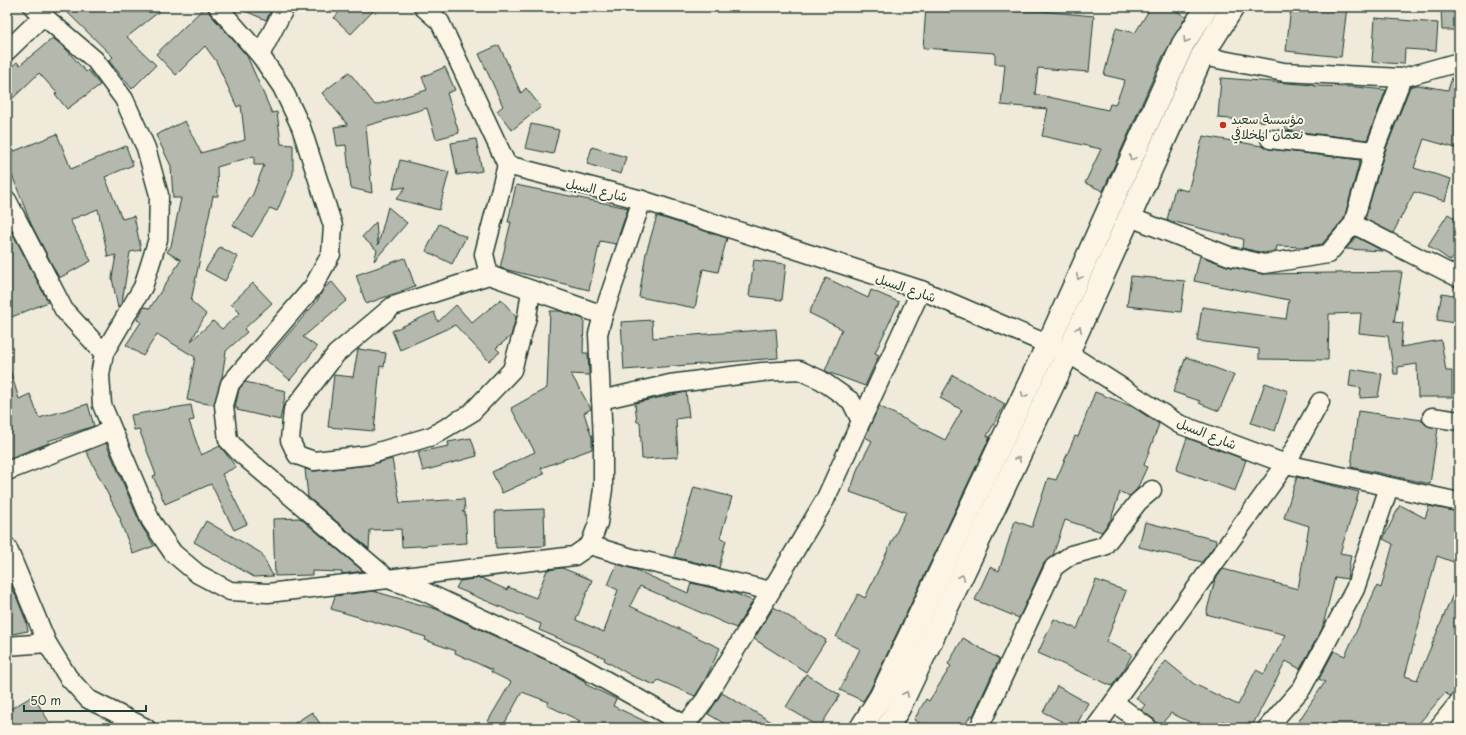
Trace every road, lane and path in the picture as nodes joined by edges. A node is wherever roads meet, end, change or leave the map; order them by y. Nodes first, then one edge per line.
1 (218, 7) edge
2 (286, 7) edge
3 (423, 7) edge
4 (1207, 7) edge
5 (1233, 7) edge
6 (38, 11) edge
7 (7, 51) edge
8 (260, 55) junction
9 (1202, 56) junction
10 (1459, 62) edge
11 (1402, 78) junction
12 (1270, 139) dead end
13 (1374, 151) junction
14 (507, 166) junction
15 (7, 200) edge
16 (642, 200) junction
17 (1130, 217) junction
18 (1353, 224) junction
19 (489, 275) junction
20 (1459, 278) edge
21 (531, 290) junction
22 (921, 290) junction
23 (603, 315) junction
24 (1048, 344) junction
25 (104, 353) junction
26 (1068, 353) junction
27 (601, 400) junction
28 (1320, 402) dead end
29 (1432, 417) dead end
30 (862, 421) junction
31 (1459, 421) edge
32 (112, 430) junction
33 (1286, 464) junction
34 (7, 471) edge
35 (1389, 487) junction
36 (1152, 490) dead end
37 (1459, 502) edge
38 (590, 545) junction
39 (7, 547) edge
40 (388, 579) junction
41 (771, 591) junction
42 (47, 643) junction
43 (7, 646) edge
44 (1114, 702) junction
45 (1459, 702) edge
46 (684, 726) edge
47 (146, 728) edge
48 (861, 728) edge
49 (887, 728) edge
50 (979, 728) edge
51 (1095, 728) edge
52 (1148, 728) edge
53 (1266, 728) edge
54 (1438, 728) edge

1 - 8 street
2 - 8 street
3 - 14 street
4 -> 24 main road
5 - 9 main road
6 - 7 street
6 - 25 street
8 - 40 street
9 - 11 street
9 - 17 main road
10 - 11 street
11 - 13 street
12 - 13 street
13 - 18 street
14 - 16 street, شارع السبل
14 - 19 street
15 - 25 street
16 - 22 street, شارع السبل
16 - 23 street
17 - 18 street
26 -> 17 main road
18 - 20 street
19 - 21 street
19 - 21 street
21 - 23 street
22 - 24 street, شارع السبل
22 - 30 street
23 - 27 street
24 - 26 street, شارع السبل
24 -> 48 main road
25 - 32 street
26 - 33 street, شارع السبل
49 -> 26 main road
27 - 30 street
27 - 38 street
28 - 33 street
29 - 31 street
30 - 41 street
32 - 34 street
32 - 40 street
33 - 35 street, شارع السبل
33 - 44 street
35 - 37 street, شارع السبل
35 - 53 street
36 - 50 street
38 - 40 street
38 - 41 street
39 - 42 street
40 - 46 street
41 - 46 street
42 - 43 street
42 - 47 street
44 - 51 street
44 - 52 street
45 - 54 street

